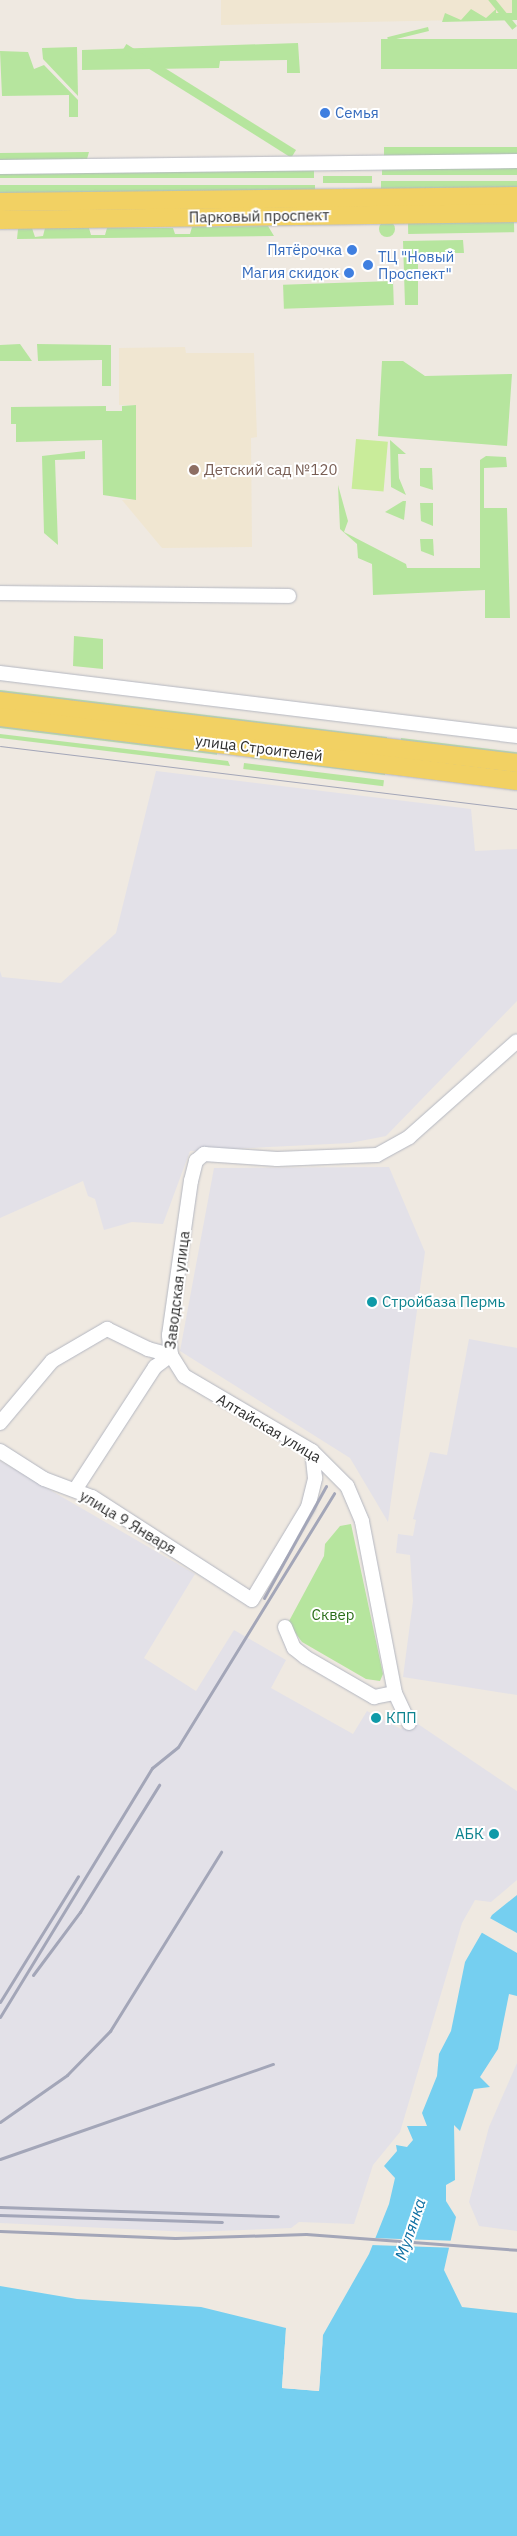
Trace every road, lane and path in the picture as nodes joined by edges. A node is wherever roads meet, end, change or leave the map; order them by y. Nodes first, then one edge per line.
1 (517, 161) edge
2 (0, 168) edge
3 (517, 196) edge
4 (0, 202) edge
5 (517, 213) edge
6 (0, 220) edge
7 (0, 593) edge
8 (289, 596) dead end
9 (0, 673) edge
10 (0, 701) edge
11 (0, 717) edge
12 (517, 736) edge
13 (517, 763) edge
14 (517, 781) edge
15 (517, 1041) edge
16 (171, 1354) junction
17 (0, 1423) edge
18 (0, 1450) edge
19 (312, 1451) junction
20 (75, 1490) junction
21 (285, 1627) dead end
22 (395, 1693) junction
23 (409, 1723) dead end

1 - 2 street
3 - 4 main road, Парковый проспект
5 - 6 main road, Парковый проспект
7 - 8 street
9 - 12 street
10 - 13 main road, улица Строителей
11 - 14 main road, улица Строителей
15 - 16 street, Заводская улица
16 - 17 street
16 - 19 street, Алтайская улица
16 - 20 street, Заводская улица
18 - 20 street, улица 9 Января
19 - 20 street, улица 9 Января
19 - 22 street, Алтайская улица
21 - 22 street
22 - 23 street

